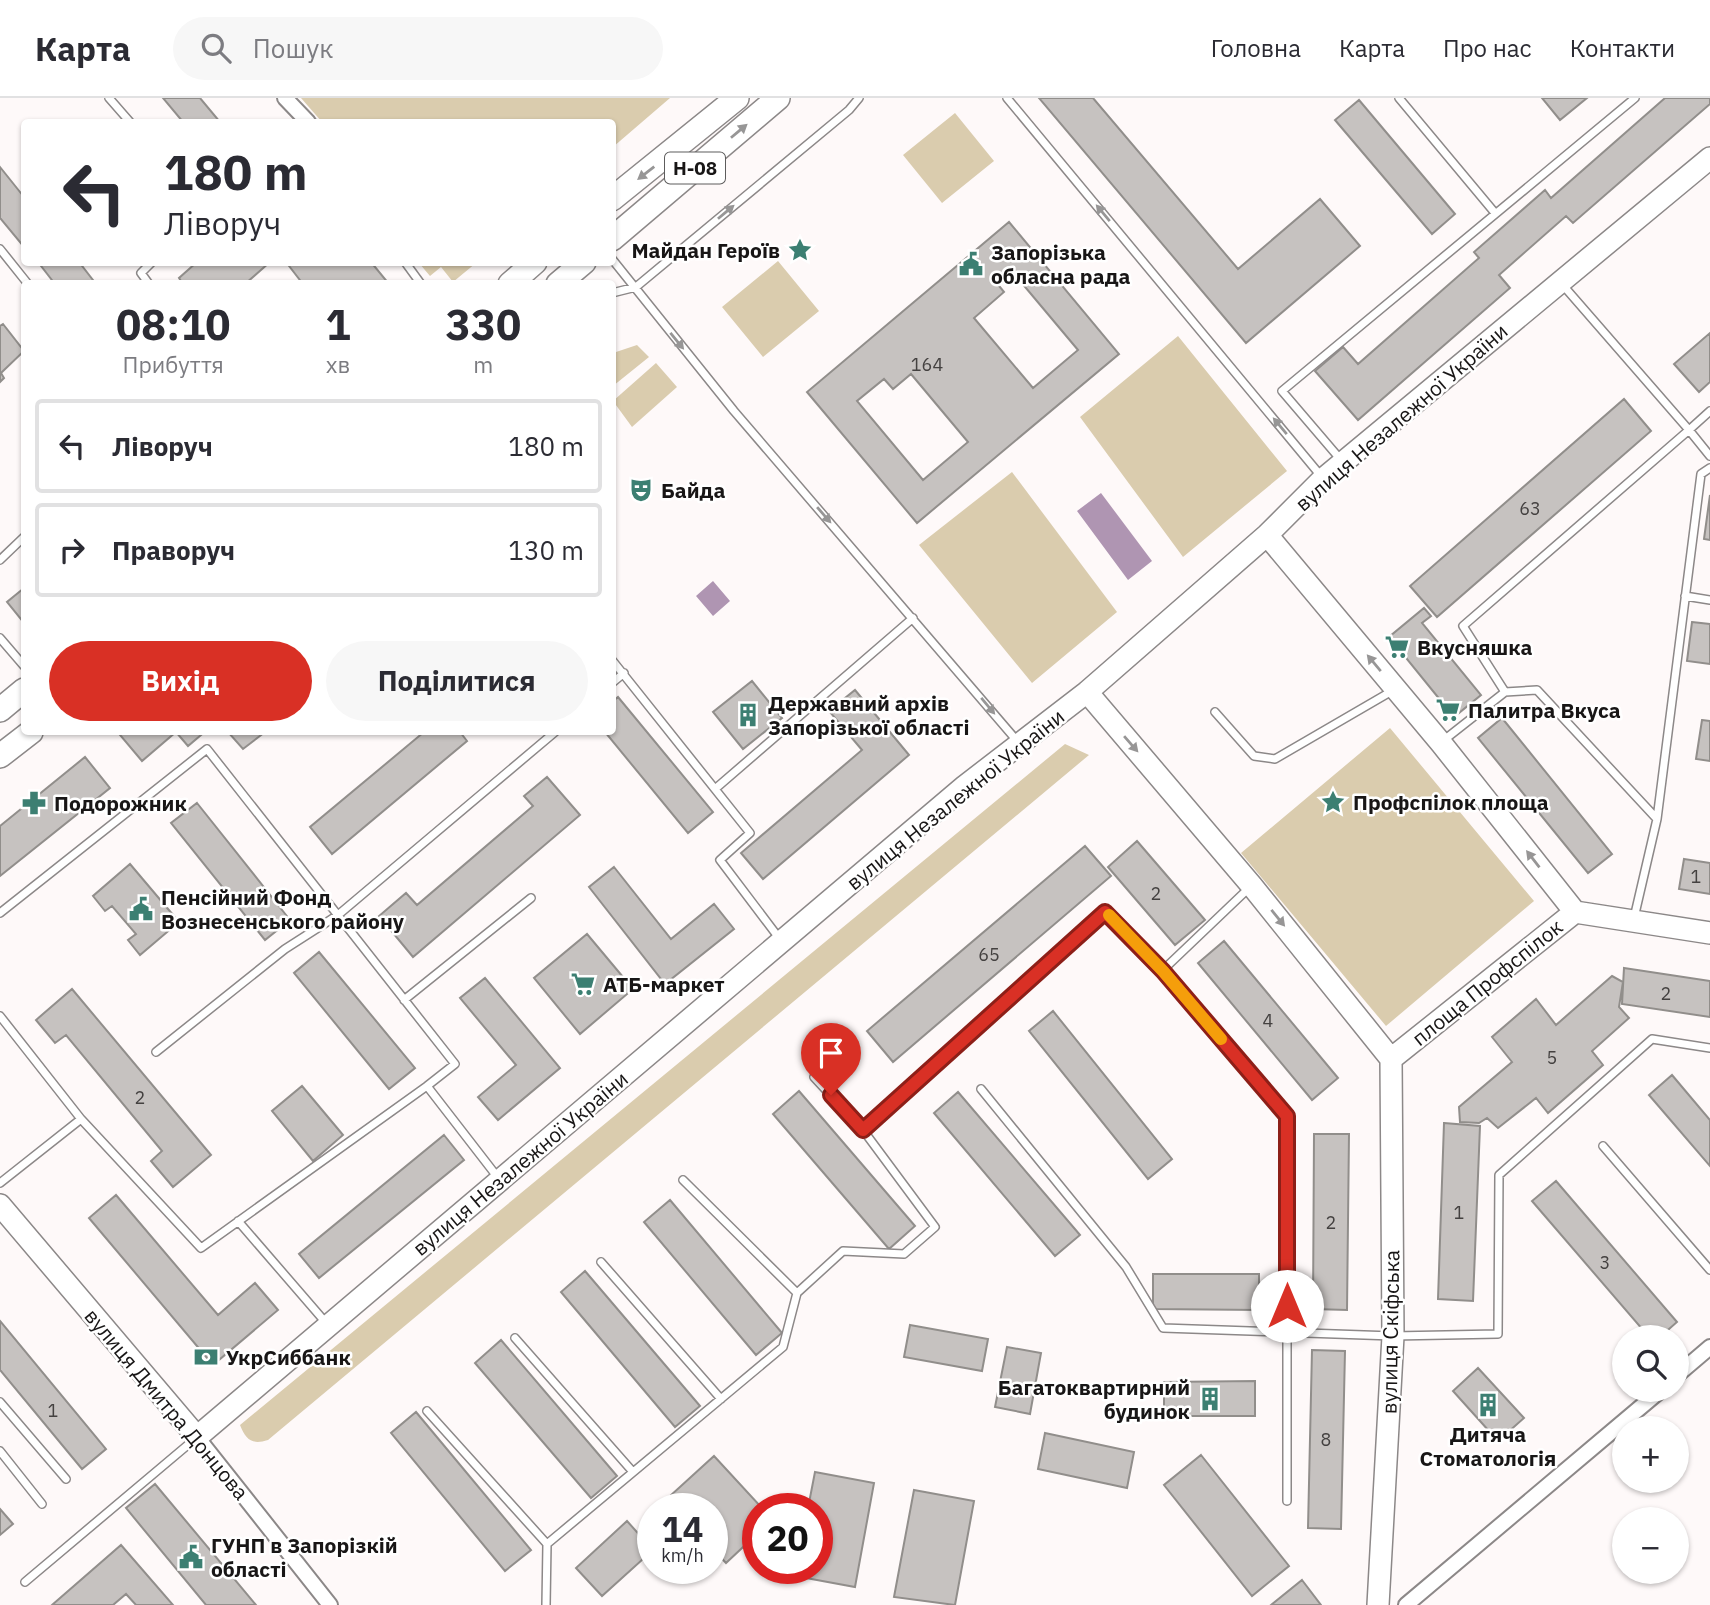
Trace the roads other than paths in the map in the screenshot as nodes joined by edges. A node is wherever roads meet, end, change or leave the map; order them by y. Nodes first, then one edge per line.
1 (108, 98) edge
2 (285, 98) edge
3 (737, 98) edge
4 (778, 98) edge
5 (859, 98) edge
6 (1007, 98) edge
7 (1399, 98) edge
8 (1635, 98) edge
9 (1625, 101) edge
10 (127, 119) edge
11 (305, 119) edge
12 (1710, 158) edge
13 (616, 196) edge
14 (1495, 213) junction
15 (616, 236) edge
16 (0, 249) edge
17 (616, 264) edge
18 (148, 266) edge
19 (530, 266) edge
20 (579, 266) edge
21 (25, 280) edge
22 (146, 280) edge
23 (515, 280) edge
24 (563, 280) edge
25 (1560, 282) junction
26 (636, 287) junction
27 (616, 292) edge
28 (1710, 411) edge
29 (1689, 430) junction
30 (1710, 456) edge
31 (1343, 463) junction
32 (1710, 468) edge
33 (1323, 479) junction
34 (1267, 535) junction
35 (21, 540) edge
36 (0, 560) edge
37 (1685, 596) junction
38 (1710, 600) edge
39 (913, 618) junction
40 (0, 638) edge
41 (21, 662) edge
42 (616, 664) edge
43 (624, 673) junction
44 (616, 680) edge
45 (1396, 688) junction
46 (21, 692) edge
47 (1087, 692) junction
48 (1505, 692) junction
49 (0, 710) edge
50 (1215, 712) dead end
51 (27, 735) edge
52 (551, 735) edge
53 (1019, 743) junction
54 (1441, 743) junction
55 (0, 756) edge
56 (716, 789) junction
57 (1657, 819) junction
58 (1252, 886) junction
59 (531, 898) dead end
60 (1575, 912) junction
61 (0, 913) edge
62 (338, 915) junction
63 (1634, 920) junction
64 (1710, 933) edge
65 (782, 941) junction
66 (1163, 971) junction
67 (404, 1000) junction
68 (0, 1016) edge
69 (1710, 1048) edge
70 (156, 1052) dead end
71 (1391, 1059) junction
72 (814, 1077) dead end
73 (427, 1086) junction
74 (982, 1089) dead end
75 (80, 1118) junction
76 (863, 1130) junction
77 (1603, 1146) dead end
78 (500, 1180) junction
79 (683, 1180) dead end
80 (0, 1183) edge
81 (0, 1205) edge
82 (238, 1221) junction
83 (601, 1262) dead end
84 (1710, 1270) edge
85 (797, 1293) junction
86 (329, 1326) junction
87 (1287, 1333) junction
88 (1393, 1336) junction
89 (515, 1338) dead end
90 (1710, 1347) edge
91 (1689, 1365) edge
92 (721, 1399) junction
93 (0, 1402) edge
94 (1647, 1402) edge
95 (427, 1411) dead end
96 (197, 1437) junction
97 (0, 1451) edge
98 (633, 1472) junction
99 (66, 1479) dead end
100 (1287, 1501) dead end
101 (42, 1504) dead end
102 (547, 1544) junction
103 (25, 1582) dead end
104 (330, 1605) edge
105 (338, 1605) edge
106 (546, 1605) edge
107 (1378, 1605) edge
108 (1406, 1605) edge

1 - 10 lane
2 - 11 street
3 -> 13 main road, Н-08
15 -> 4 main road, Н-08
26 -> 5 lane
33 -> 6 lane
7 - 14 lane
8 - 9 lane
9 - 14 lane
12 - 25 street, вулиця Незалежної України
14 - 31 lane
16 - 21 lane
17 - 26 lane
18 - 22 lane
19 - 23 main road
20 - 24 main road
25 - 29 lane
25 - 31 street, вулиця Незалежної України
26 - 27 lane
26 -> 39 lane
28 - 29 lane
29 - 30 lane
29 - 48 lane
31 - 33 street, вулиця Незалежної України
32 - 37 lane
33 - 34 street, вулиця Незалежної України
45 -> 34 street, площа Профспілок
34 - 47 street, вулиця Незалежної України
35 - 36 lane
37 - 38 lane
37 - 57 lane
39 -> 53 lane
39 - 56 lane
40 - 41 lane
42 - 43 lane
43 - 44 lane
43 - 56 lane
45 - 50 lane
45 - 54 street, площа Профспілок
46 - 49 main road
47 - 53 street, вулиця Незалежної України
47 -> 58 street, площа Профспілок
48 - 54 lane
48 - 57 lane
51 - 55 main road
52 - 62 lane
53 - 65 street, вулиця Незалежної України
60 -> 54 street, площа Профспілок
56 - 65 lane
57 - 63 lane
58 - 66 lane
58 -> 71 street, площа Профспілок
59 - 67 lane
60 - 63 street
60 - 71 street, площа Профспілок
61 - 62 lane
62 - 67 lane
62 - 70 lane
63 - 64 street
65 - 78 street, вулиця Незалежної України
66 - 76 lane
66 - 87 lane
67 - 73 lane
68 - 75 lane
69 - 88 lane
71 - 88 street, вулиця Скіфська
72 - 76 lane
73 - 78 lane
73 - 82 lane
74 - 87 lane
75 - 80 lane
75 - 82 lane
76 - 85 lane
77 - 84 lane
78 - 86 street, вулиця Незалежної України
79 - 85 lane
81 - 96 street, вулиця Дмитра Донцова
82 - 86 lane
83 - 92 lane
85 - 92 lane
86 - 96 street, вулиця Незалежної України
87 - 88 lane
87 - 100 lane
88 - 107 street, вулиця Скіфська
89 - 98 lane
90 - 91 street
92 - 98 lane
93 - 99 lane
94 - 108 street
95 - 102 lane
96 - 103 lane
96 - 104 street, вулиця Дмитра Донцова
97 - 101 lane
98 - 102 lane
102 - 106 lane
104 - 105 street

